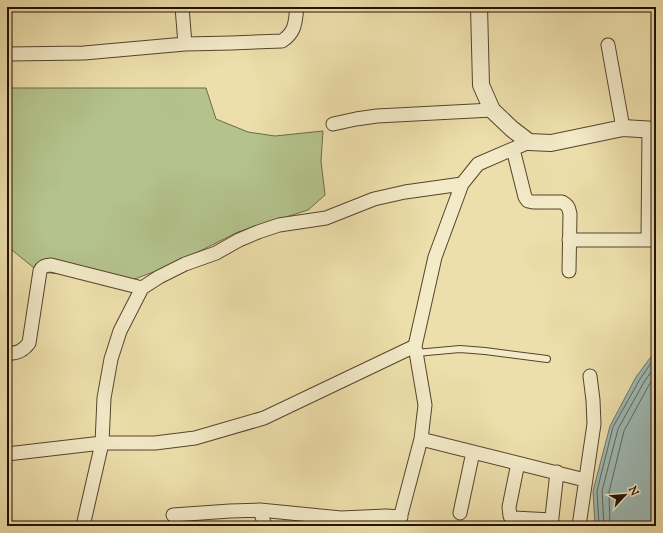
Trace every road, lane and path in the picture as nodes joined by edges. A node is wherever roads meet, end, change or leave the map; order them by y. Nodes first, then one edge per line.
1 (182, 7) edge
2 (297, 7) edge
3 (478, 7) edge
4 (185, 44) junction
5 (608, 45) dead end
6 (9, 54) dead end
7 (492, 110) junction
8 (333, 124) dead end
9 (623, 128) junction
10 (652, 130) edge
11 (529, 142) junction
12 (513, 149) junction
13 (462, 184) junction
14 (652, 239) edge
15 (569, 240) junction
16 (569, 271) dead end
17 (142, 288) junction
18 (416, 349) junction
19 (7, 353) edge
20 (547, 359) dead end
21 (590, 376) dead end
22 (421, 439) junction
23 (102, 443) junction
24 (473, 452) junction
25 (7, 454) edge
26 (518, 463) junction
27 (556, 472) junction
28 (586, 480) junction
29 (260, 510) junction
30 (460, 513) dead end
31 (173, 515) dead end
32 (399, 521) edge
33 (551, 523) edge
34 (83, 526) edge
35 (265, 526) edge
36 (579, 526) edge

1 - 4 street
2 - 4 street
3 - 7 street
4 - 6 street
5 - 9 street
7 - 8 street
7 - 11 street
9 - 10 street
9 - 11 street
10 - 14 street
11 - 12 street
12 - 13 street
12 - 15 street
13 - 17 street
13 - 18 street
14 - 15 street
15 - 16 street
17 - 19 street
17 - 23 street
18 - 20 lane
18 - 22 street
18 - 23 street
21 - 28 street
22 - 24 street
22 - 32 street
23 - 25 street
23 - 34 street
24 - 26 street
24 - 30 street
26 - 27 street
26 - 33 street
27 - 28 street
27 - 33 street
28 - 36 street
29 - 31 street
29 - 32 street
29 - 35 street

